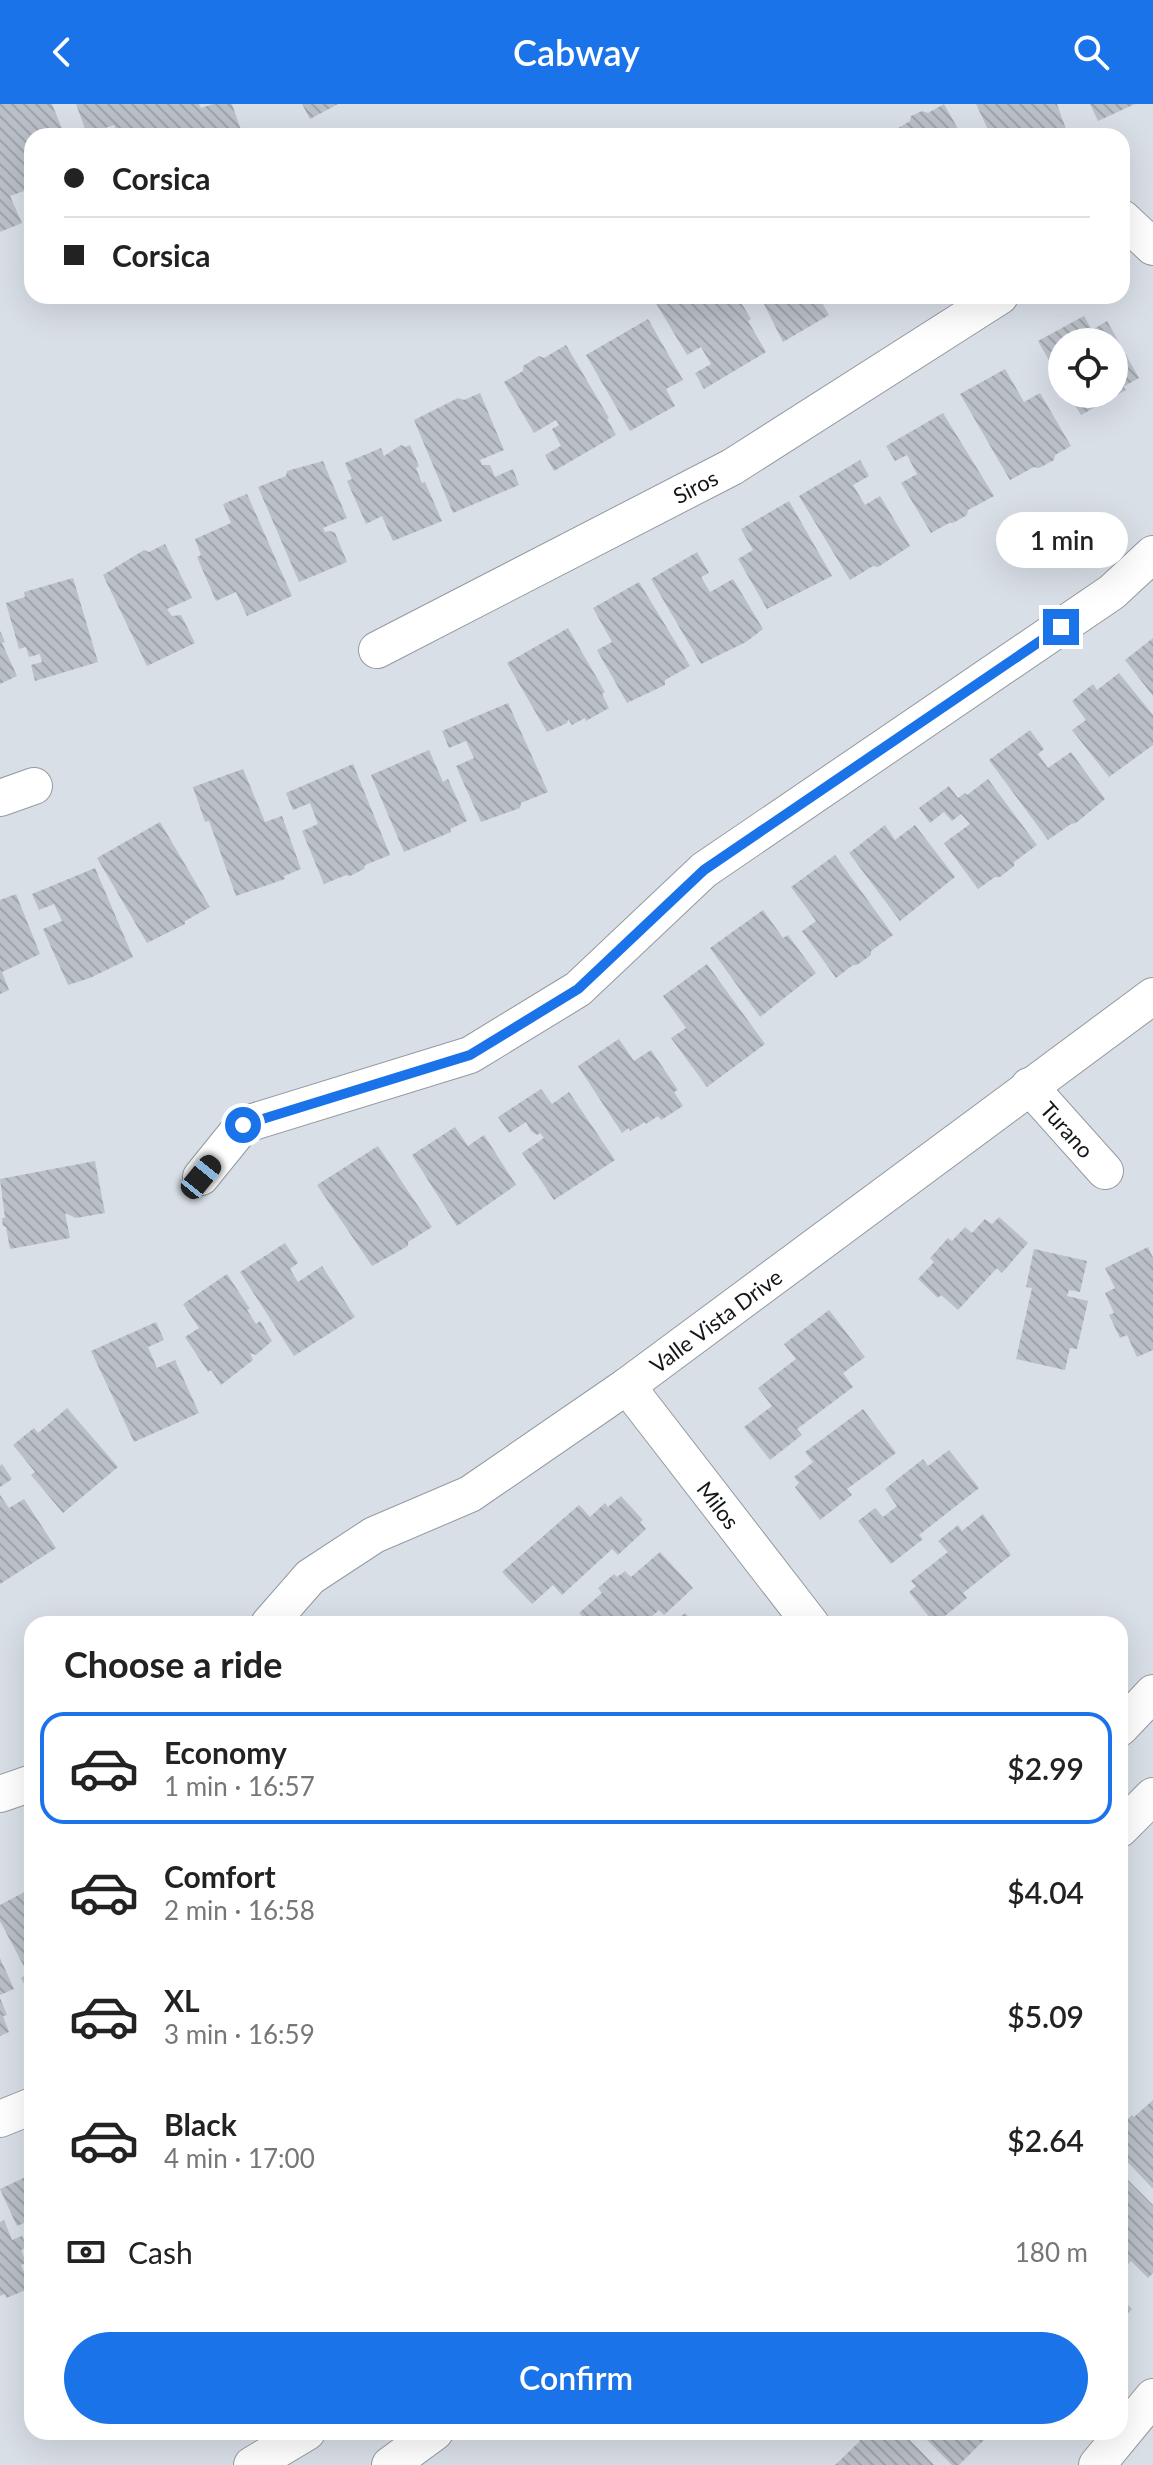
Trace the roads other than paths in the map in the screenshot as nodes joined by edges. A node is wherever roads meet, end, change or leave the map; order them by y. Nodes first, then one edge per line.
1 (1130, 225) edge
2 (1153, 247) edge
3 (987, 304) edge
4 (1153, 554) edge
5 (377, 650) dead end
6 (34, 786) dead end
7 (0, 798) edge
8 (1153, 996) edge
9 (1029, 1086) junction
10 (1105, 1171) dead end
11 (201, 1177) dead end
12 (627, 1386) junction
13 (276, 1616) edge
14 (805, 1616) edge
15 (1153, 1693) edge
16 (1128, 1720) edge
17 (24, 1786) edge
18 (0, 1794) edge
19 (1153, 1796) edge
20 (1128, 1821) edge
21 (24, 2109) edge
22 (0, 2119) edge
23 (1153, 2397) edge
24 (1128, 2427) edge
25 (294, 2440) edge
26 (424, 2440) edge
27 (1118, 2440) edge
28 (252, 2465) edge
29 (390, 2465) edge
30 (1097, 2465) edge

1 - 2 street
3 - 5 street, Siros
4 - 11 street
6 - 7 street
8 - 9 street, Valle Vista Drive
9 - 10 street, Turano
9 - 12 street, Valle Vista Drive
12 - 13 street, Valle Vista Drive
12 - 14 street, Milos
15 - 16 street
17 - 18 street
19 - 20 street
21 - 22 street
23 - 24 street
25 - 28 street
26 - 29 street
27 - 30 street

